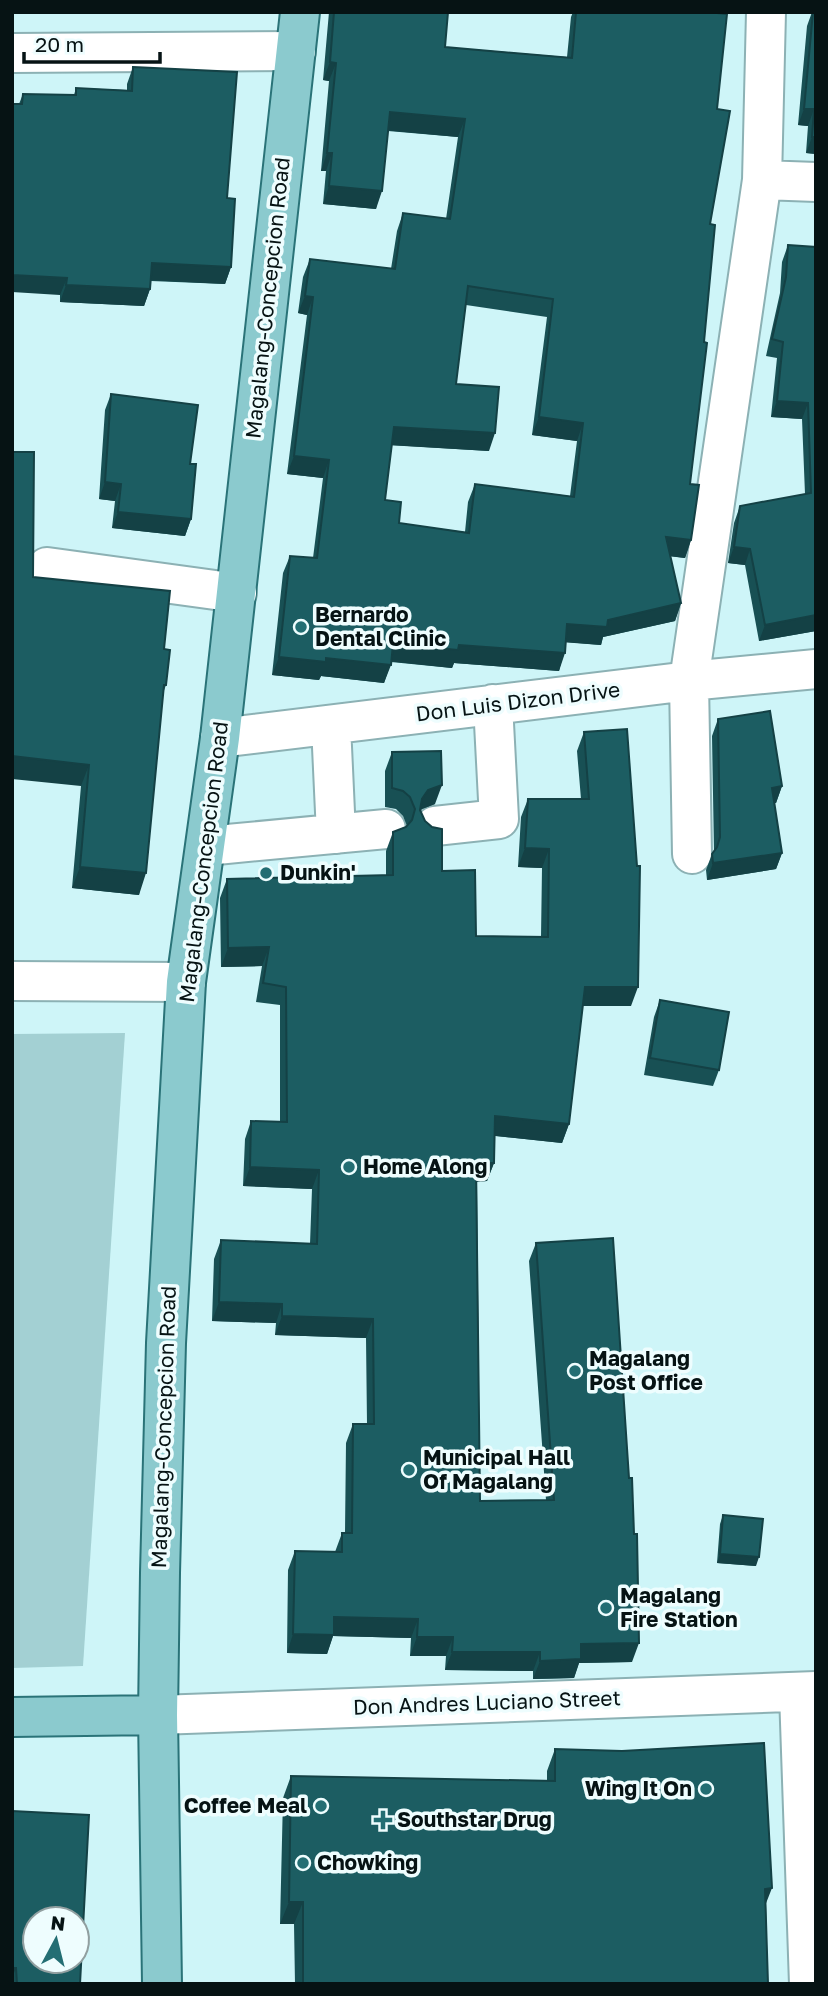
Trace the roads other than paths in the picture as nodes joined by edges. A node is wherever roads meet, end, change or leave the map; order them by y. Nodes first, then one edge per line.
1 (300, 12) edge
2 (766, 12) edge
3 (296, 51) junction
4 (12, 53) edge
5 (762, 180) junction
6 (816, 181) edge
7 (47, 567) dead end
8 (237, 593) junction
9 (816, 669) edge
10 (689, 681) junction
11 (494, 705) junction
12 (331, 725) junction
13 (220, 738) junction
14 (435, 826) edge
15 (386, 829) dead end
16 (337, 834) junction
17 (206, 846) junction
18 (692, 855) dead end
19 (12, 981) edge
20 (186, 982) junction
21 (807, 1692) edge
22 (159, 1715) junction
23 (12, 1717) edge
24 (162, 1984) edge
25 (809, 1984) edge

1 - 3 main road, Magalang-Concepcion Road
2 - 5 street
3 - 4 street
3 - 8 main road, Magalang-Concepcion Road
5 - 6 street
5 - 10 street
7 - 8 street
8 - 13 main road, Magalang-Concepcion Road
9 - 10 street, Don Luis Dizon Drive
10 - 11 street, Don Luis Dizon Drive
10 - 18 street
11 - 12 street, Don Luis Dizon Drive
11 - 14 street
12 - 13 street, Don Luis Dizon Drive
12 - 16 street
13 - 17 main road, Magalang-Concepcion Road
15 - 16 street
16 - 17 street
17 - 20 main road, Magalang-Concepcion Road
19 - 20 street
20 - 22 main road, Magalang-Concepcion Road
21 - 22 street, Don Andres Luciano Street
21 - 25 street
22 - 23 main road
22 - 24 main road, Magalang-Concepcion Road

